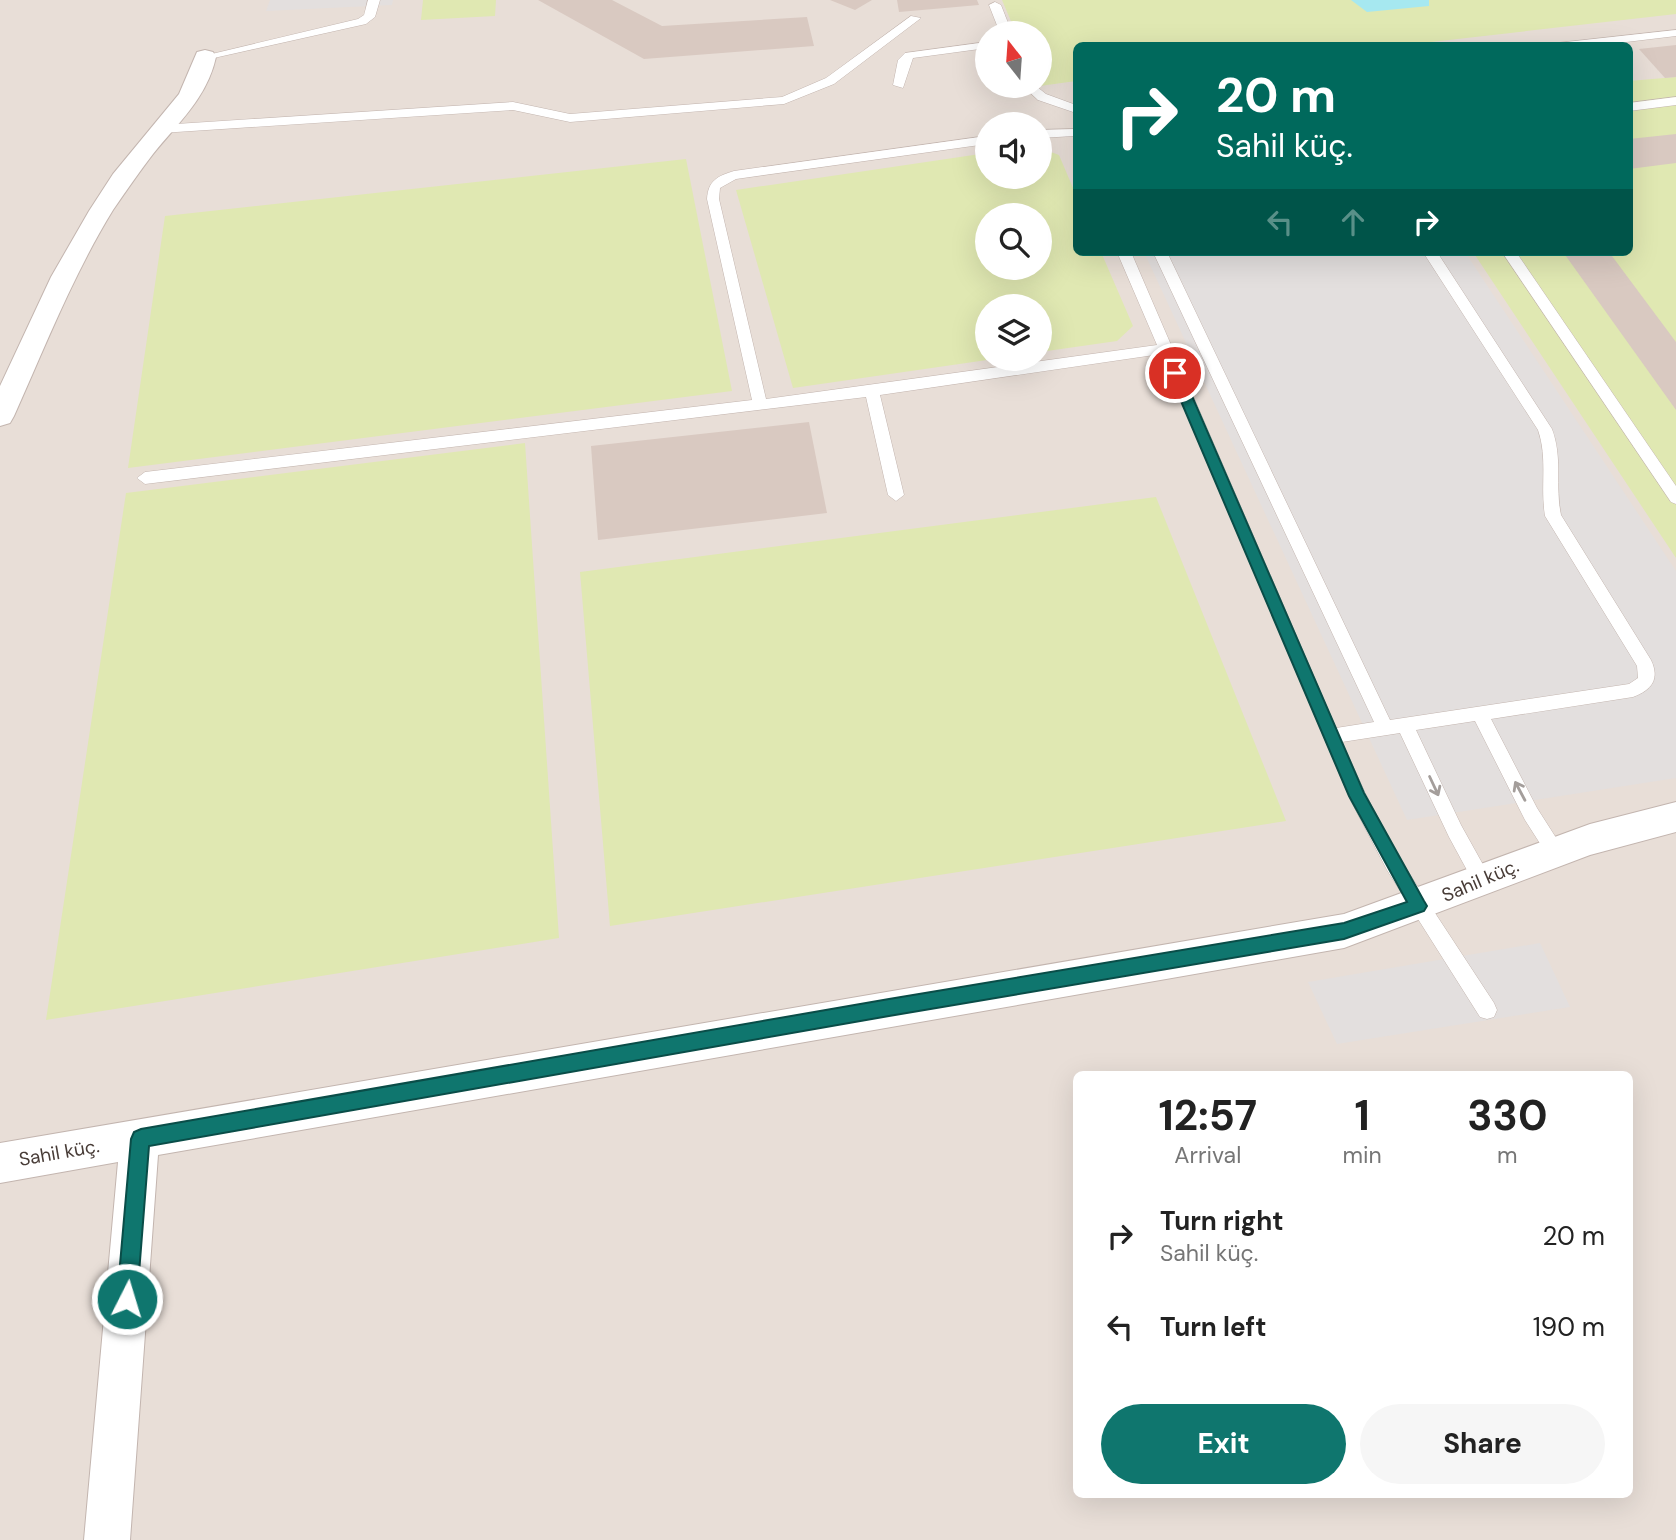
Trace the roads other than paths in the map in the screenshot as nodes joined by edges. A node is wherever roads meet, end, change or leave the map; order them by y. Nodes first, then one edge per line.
1 (373, 0) edge
2 (995, 5) dead end
3 (915, 18) dead end
4 (1001, 21) edge
5 (1676, 33) edge
6 (1593, 42) edge
7 (975, 47) edge
8 (205, 57) joint
9 (900, 85) dead end
10 (1045, 98) edge
11 (1676, 102) edge
12 (1633, 107) edge
13 (1073, 108) edge
14 (161, 129) junction
15 (1052, 134) edge
16 (1073, 134) edge
17 (975, 142) edge
18 (1126, 256) edge
19 (1162, 256) edge
20 (1433, 256) edge
21 (1512, 256) edge
22 (1165, 349) junction
23 (872, 391) junction
24 (760, 405) junction
25 (0, 416) edge
26 (145, 478) dead end
27 (896, 495) dead end
28 (1676, 498) edge
29 (1479, 713) junction
30 (1405, 724) junction
31 (1385, 728) junction
32 (1331, 736) junction
33 (1676, 817) edge
34 (1555, 850) junction
35 (1482, 879) junction
36 (1418, 906) junction
37 (1487, 1010) dead end
38 (141, 1139) junction
39 (0, 1163) edge
40 (107, 1540) edge

1 - 8 lane
2 - 4 lane
3 - 14 lane
5 - 6 lane
7 - 9 lane
8 - 14 street
10 - 13 lane
11 - 12 lane
14 - 25 street
15 - 16 lane
17 - 24 lane
18 - 22 lane
19 - 31 lane
20 - 29 lane
21 - 28 lane
22 - 23 lane
22 - 32 lane
23 - 24 lane
23 - 27 lane
24 - 26 lane
29 - 30 lane
34 -> 29 lane
30 - 31 lane
30 -> 35 lane
31 - 32 lane
32 - 36 lane
33 - 34 street, Sahil küç.
34 - 35 street, Sahil küç.
35 - 36 street, Sahil küç.
36 - 37 lane
36 - 38 street, Sahil küç.
38 - 39 street, Sahil küç.
38 - 40 street

